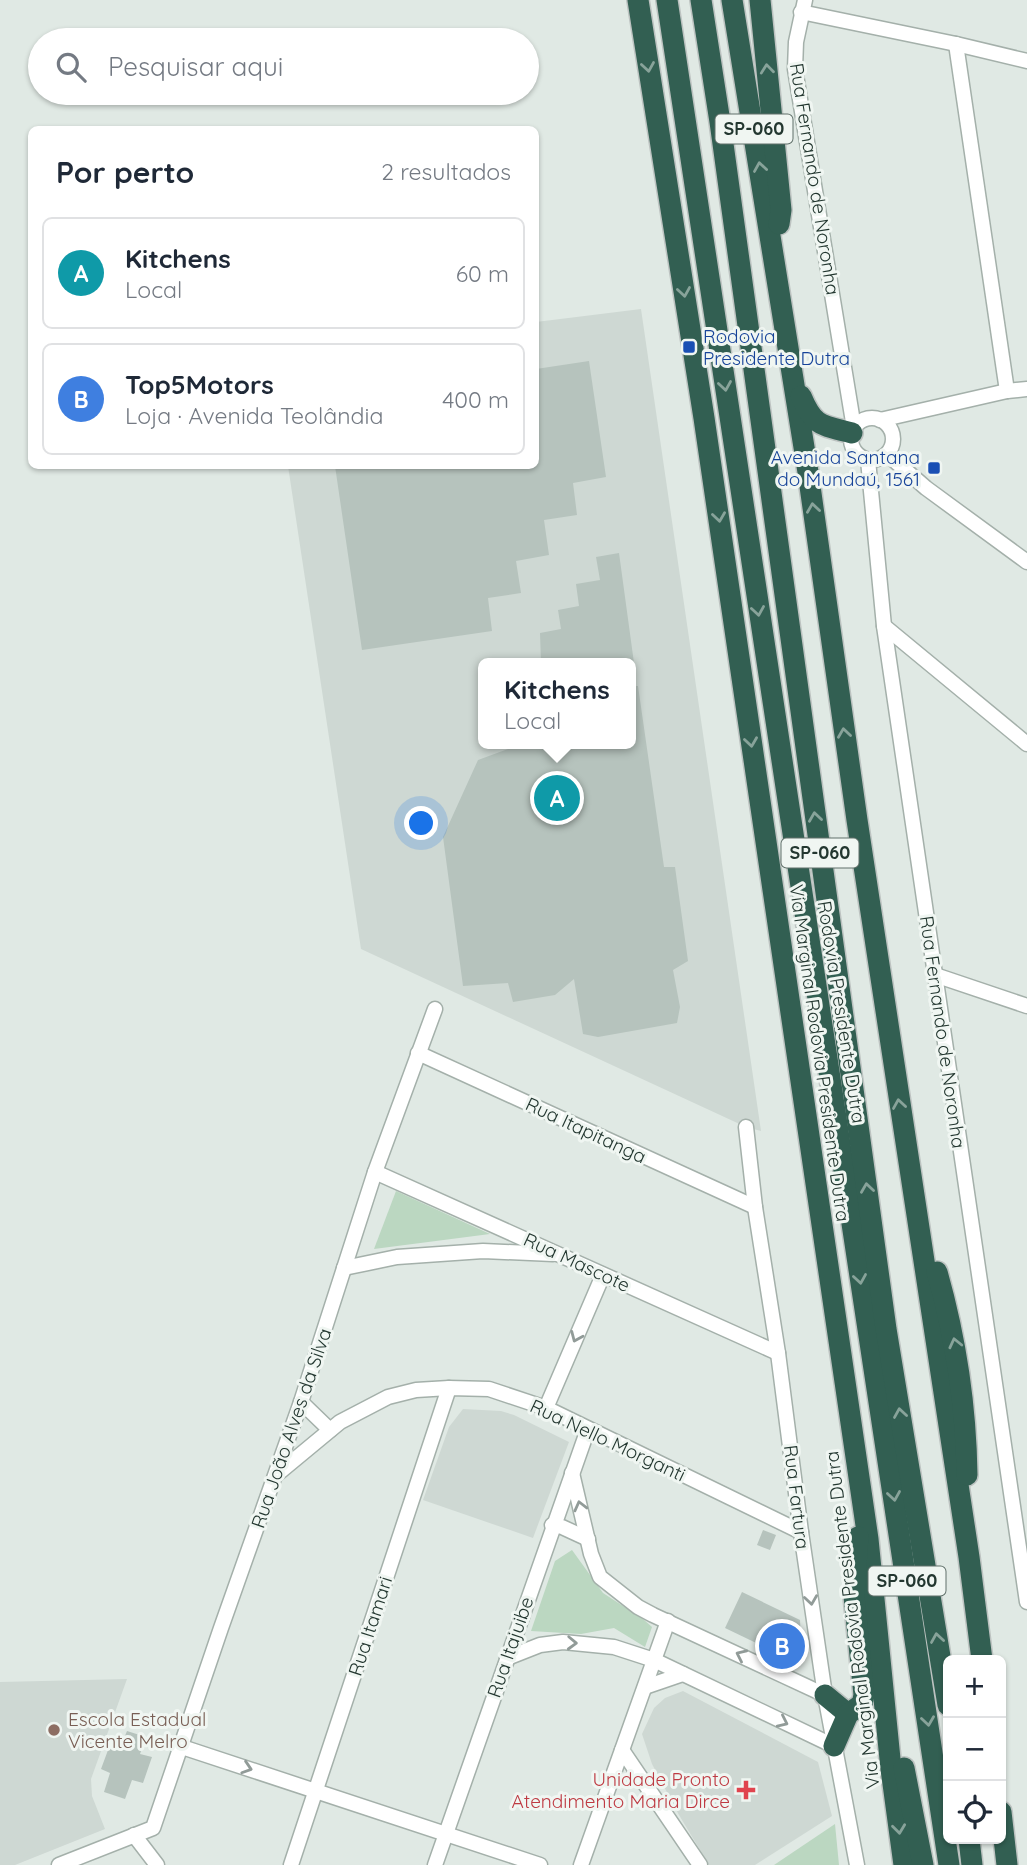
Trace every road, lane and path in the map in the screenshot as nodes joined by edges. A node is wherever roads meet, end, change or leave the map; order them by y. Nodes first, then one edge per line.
1 (638, 0) edge
2 (667, 0) edge
3 (701, 0) edge
4 (732, 0) edge
5 (760, 0) edge
6 (803, 6) edge
7 (956, 44) junction
8 (1027, 61) edge
9 (775, 259) junction
10 (789, 364) junction
11 (1027, 389) edge
12 (1007, 391) junction
13 (880, 420) junction
14 (853, 430) junction
15 (887, 454) junction
16 (868, 460) junction
17 (1027, 562) edge
18 (884, 626) junction
19 (1027, 744) edge
20 (935, 975) junction
21 (1027, 1006) edge
22 (435, 1009) dead end
23 (418, 1053) junction
24 (746, 1127) dead end
25 (375, 1172) junction
26 (755, 1207) junction
27 (561, 1255) junction
28 (344, 1268) junction
29 (603, 1275) junction
30 (778, 1353) junction
31 (449, 1388) junction
32 (301, 1402) junction
33 (546, 1408) junction
34 (588, 1429) junction
35 (330, 1430) junction
36 (572, 1473) junction
37 (276, 1475) junction
38 (861, 1493) junction
39 (552, 1525) junction
40 (801, 1532) junction
41 (588, 1539) junction
42 (1027, 1602) edge
43 (668, 1621) junction
44 (981, 1655) edge
45 (507, 1658) junction
46 (654, 1660) junction
47 (683, 1674) junction
48 (943, 1675) edge
49 (645, 1687) junction
50 (825, 1695) junction
51 (848, 1714) junction
52 (886, 1721) junction
53 (182, 1746) junction
54 (834, 1746) junction
55 (622, 1750) junction
56 (315, 1790) junction
57 (150, 1830) junction
58 (445, 1833) junction
59 (134, 1835) junction
60 (969, 1844) edge
61 (1005, 1844) edge
62 (59, 1865) edge
63 (157, 1865) edge
64 (291, 1865) edge
65 (435, 1865) edge
66 (540, 1865) edge
67 (581, 1865) edge
68 (700, 1865) edge
69 (857, 1865) edge
70 (904, 1865) edge
71 (923, 1865) edge
72 (949, 1865) edge
73 (972, 1865) edge
74 (1007, 1865) edge

1 -> 38 highway, Via Marginal Rodovia Presidente Dutra
2 -> 72 highway, Rodovia Presidente Dutra / SP-060
48 -> 3 highway, Rodovia Presidente Dutra / SP-060
9 -> 4 highway, SP-060
9 -> 5 highway
6 - 7 street
6 - 14 street, Rua Fernando de Noronha
7 - 8 street
7 - 12 street
9 - 10 highway, SP-060
10 - 14 highway
44 -> 10 highway, SP-060
11 - 12 street
12 - 13 street
13 - 14 street
13 - 15 street
14 - 16 street
15 - 16 street
15 - 17 street
16 - 18 street, Rua Fernando de Noronha
18 - 19 street
18 - 20 street, Rua Fernando de Noronha
20 - 21 street
20 - 42 street, Rua Fernando de Noronha
22 - 23 street, Rua João Alves da Silva
23 - 25 street, Rua João Alves da Silva
23 - 26 street, Rua Itapitanga
24 - 26 street, Rua Fartura
25 - 27 street, Rua Mascote
25 - 28 street, Rua João Alves da Silva
26 - 30 street, Rua Fartura
27 - 28 street
27 - 29 street, Rua Mascote
28 - 32 street, Rua João Alves da Silva
29 - 30 street, Rua Mascote
29 -> 33 street
30 - 40 street, Rua Fartura
31 - 33 street, Rua Nello Morganti
31 - 35 street, Rua Nello Morganti
31 - 56 street, Rua Itamari
32 - 35 street
32 - 37 street, Rua João Alves da Silva
33 - 34 street, Rua Nello Morganti
34 - 36 street, Rua Itajuibe
34 - 40 street, Rua Nello Morganti
35 - 37 street, Rua Nello Morganti
36 - 39 street, Rua Itajuibe
41 -> 36 street
37 - 53 street, Rua João Alves da Silva
38 - 51 highway
38 - 52 highway, Via Marginal Rodovia Presidente Dutra
39 - 41 street
39 - 45 street, Rua Itajuibe
40 -> 50 street, Rua Fartura
41 - 43 street
43 - 46 street
50 -> 43 street
45 -> 46 street
45 - 58 street, Rua Itajuibe
46 - 47 street
46 - 49 street
47 - 49 street
47 -> 54 street
49 - 55 street
50 - 51 highway
50 - 54 street, Rua Fartura
51 - 54 highway
52 -> 70 highway, Via Marginal Rodovia Presidente Dutra
52 - 71 highway
53 -> 56 street
53 - 57 street, Rua João Alves da Silva
54 - 69 street, Rua Fartura
55 - 67 street
55 - 68 street
56 - 58 street
56 - 64 street, Rua Itamari
57 - 59 street
57 - 63 street
58 - 65 street, Rua Itajuibe
58 - 66 street
59 - 62 street
59 - 63 street
60 - 73 highway
61 - 74 highway

